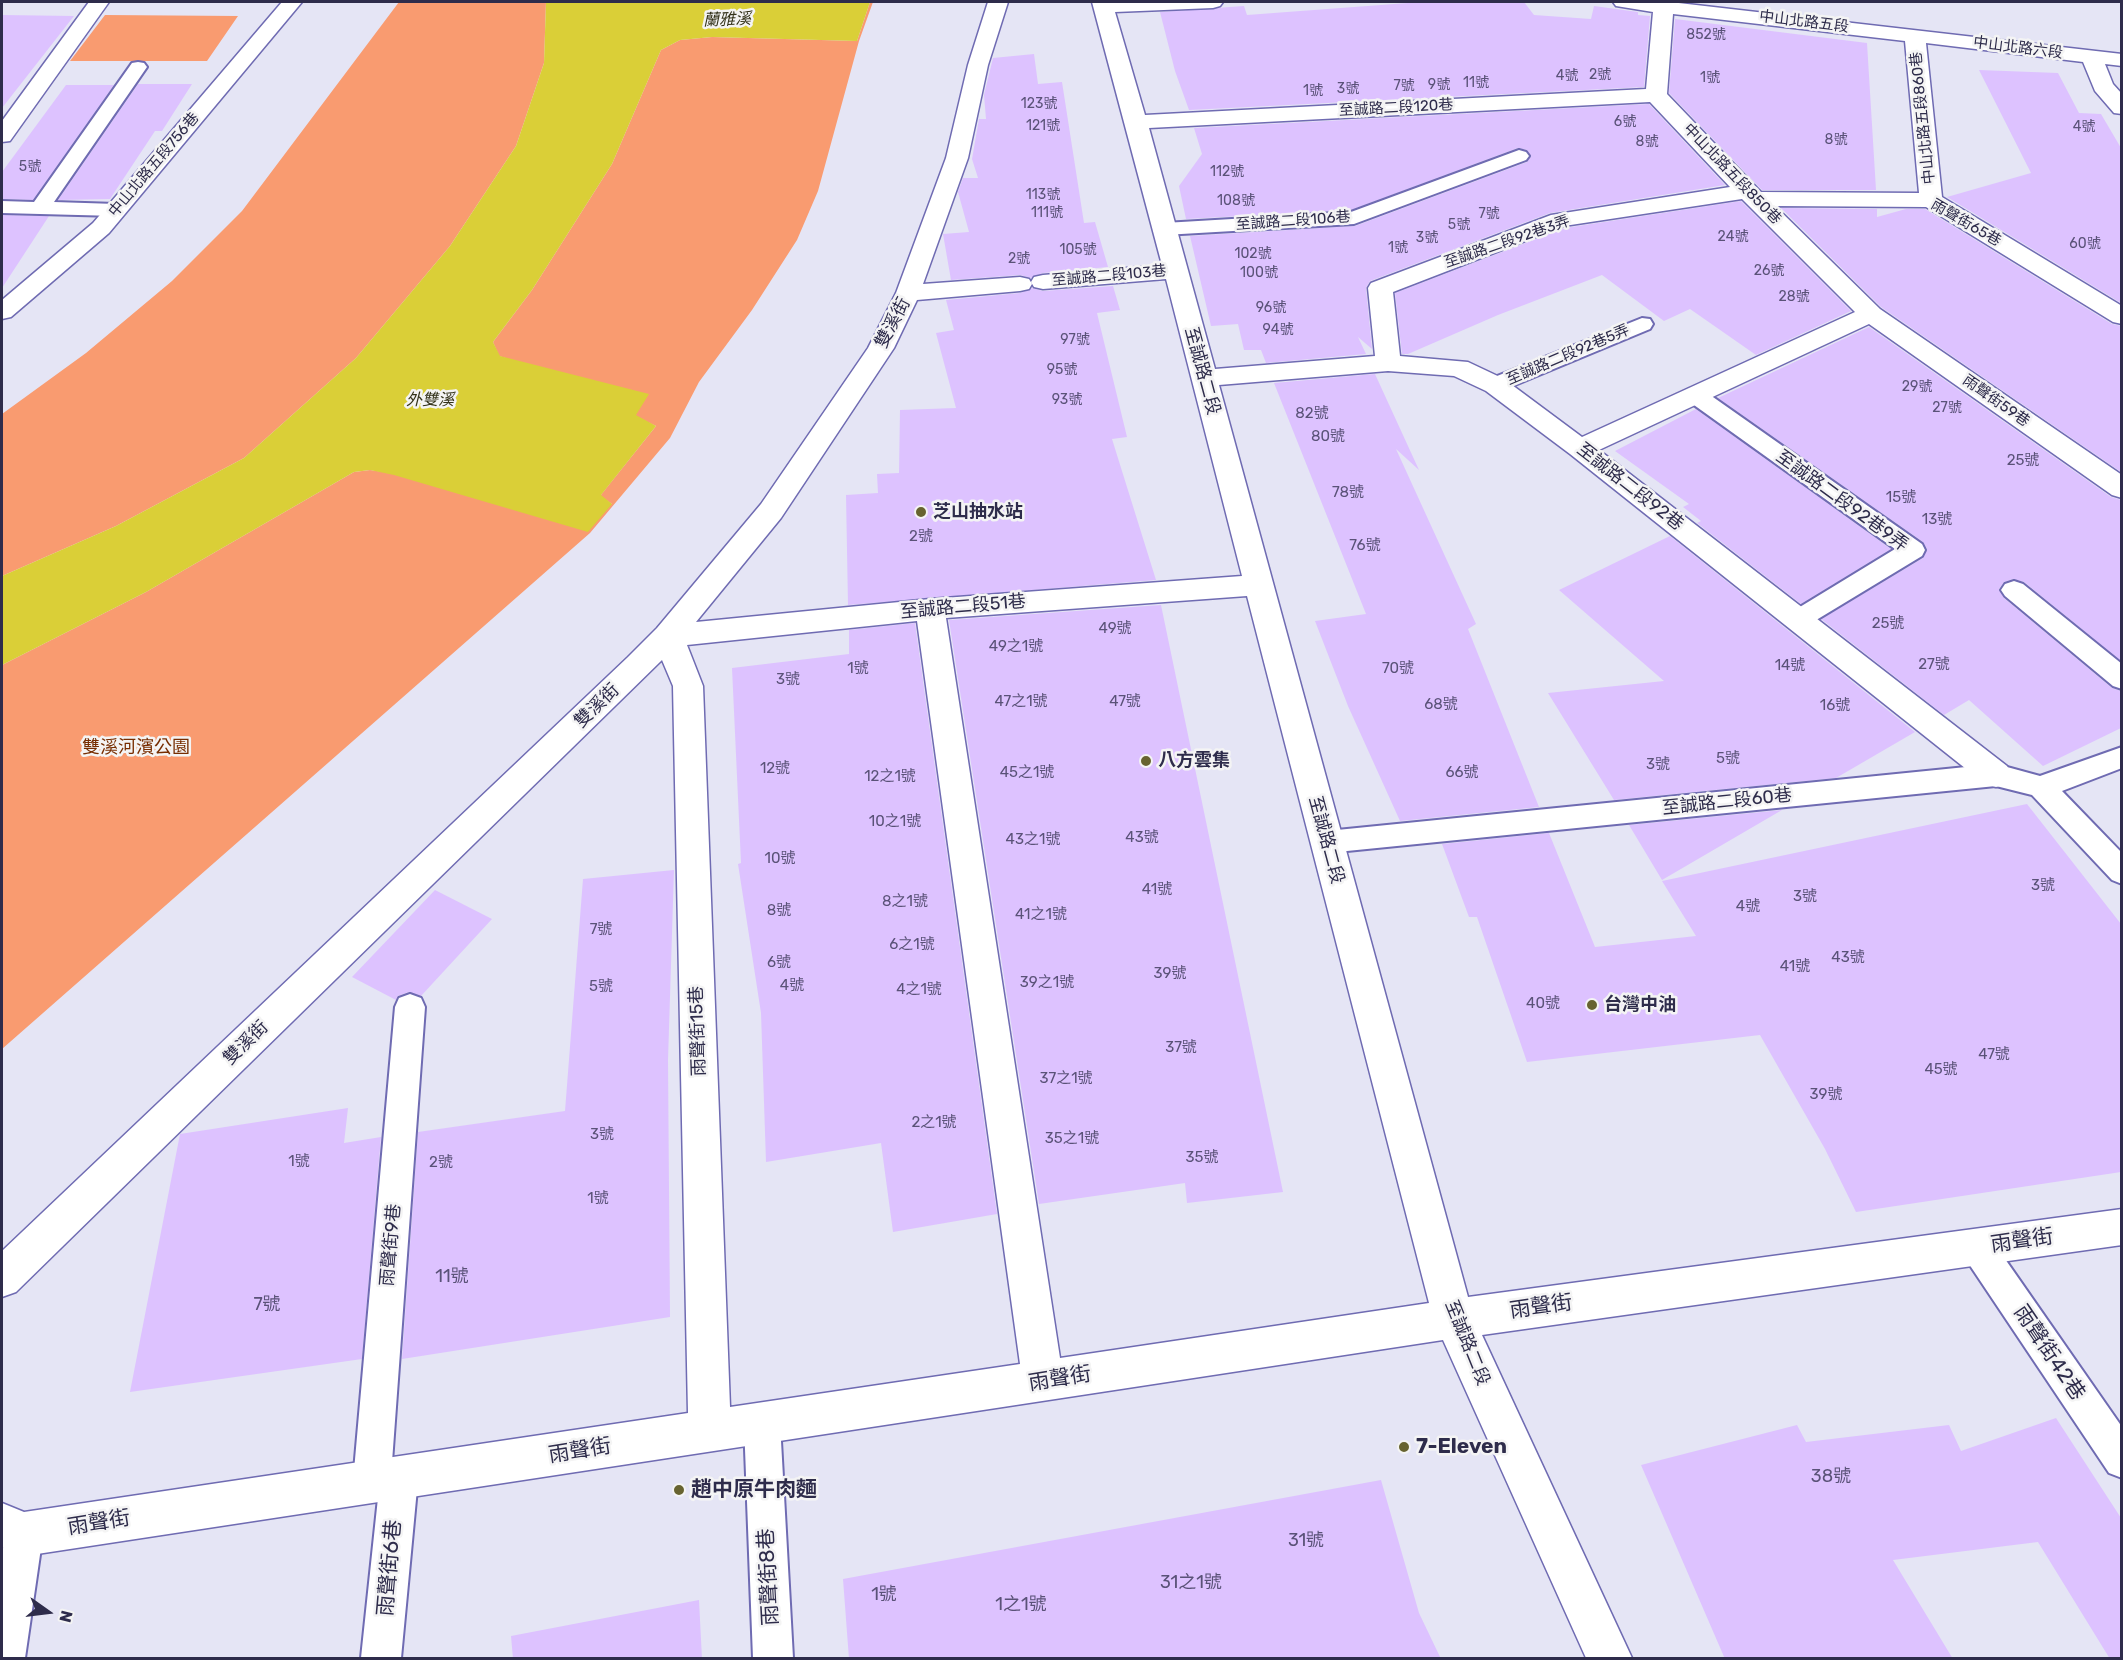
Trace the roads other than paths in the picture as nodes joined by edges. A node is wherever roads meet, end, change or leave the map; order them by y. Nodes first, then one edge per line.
1 (99, 2) edge
2 (291, 2) edge
3 (998, 2) edge
4 (1213, 2) edge
5 (1623, 2) edge
6 (1103, 4) edge
7 (1664, 6) junction
8 (1915, 35) junction
9 (2092, 57) junction
10 (2121, 60) edge
11 (138, 67) dead end
12 (1656, 95) junction
13 (2121, 108) edge
14 (1136, 122) junction
15 (2, 136) edge
16 (1519, 156) dead end
17 (1751, 195) junction
18 (1931, 200) junction
19 (2, 207) edge
20 (40, 208) junction
21 (116, 210) junction
22 (1164, 229) junction
23 (1176, 271) junction
24 (908, 293) junction
25 (2, 312) edge
26 (1871, 314) junction
27 (2121, 317) edge
28 (1641, 324) dead end
29 (1388, 363) junction
30 (1203, 378) junction
31 (1495, 385) junction
32 (1695, 395) junction
33 (1580, 448) junction
34 (2121, 489) edge
35 (1259, 585) junction
36 (2014, 590) dead end
37 (930, 609) junction
38 (1799, 619) junction
39 (668, 636) junction
40 (2121, 679) edge
41 (2121, 757) edge
42 (1996, 775) junction
43 (2041, 787) junction
44 (1327, 842) junction
45 (2121, 872) edge
46 (410, 1007) dead end
47 (2121, 1227) edge
48 (1977, 1247) junction
49 (2, 1278) edge
50 (1454, 1319) junction
51 (1043, 1382) junction
52 (762, 1424) junction
53 (710, 1431) junction
54 (2121, 1460) edge
55 (386, 1480) junction
56 (13, 1530) edge
57 (5, 1659) edge
58 (381, 1659) edge
59 (773, 1659) edge
60 (1609, 1659) edge

1 - 15 street
2 - 21 street, 中山北路五段756巷
3 - 24 street, 雙溪街
4 - 6 street
5 - 7 street, 中山北路五段
6 - 14 street, 至誠路二段
7 - 8 street, 中山北路五段
7 - 12 street
8 - 9 street, 中山北路六段
8 - 18 street, 中山北路五段860巷
9 - 10 street, 中山北路六段
9 - 13 street
11 - 20 lane
12 - 14 street, 至誠路二段120巷
12 - 17 street, 中山北路五段850巷
14 - 22 street, 至誠路二段
16 - 22 lane, 至誠路二段106巷
17 - 18 street, 雨聲街65巷
17 - 26 street, 中山北路五段850巷
17 - 29 street, 至誠路二段92巷3弄
18 - 27 street, 雨聲街65巷
19 - 20 lane
20 - 21 lane
21 - 25 street, 中山北路五段756巷
22 - 23 street, 至誠路二段
23 - 24 street, 至誠路二段103巷
23 - 30 street, 至誠路二段
24 - 39 street, 雙溪街
26 - 32 street
26 - 34 street, 雨聲街59巷
28 - 31 lane, 至誠路二段92巷5弄
29 - 30 street, 至誠路二段92巷
29 - 31 street, 至誠路二段92巷
30 - 35 street, 至誠路二段
31 - 33 street, 至誠路二段92巷
32 - 33 street
32 - 38 lane, 至誠路二段92巷9弄
33 - 38 street, 至誠路二段92巷
35 - 37 street, 至誠路二段51巷
35 - 44 street, 至誠路二段
36 - 40 lane
37 - 39 street, 至誠路二段51巷
37 - 51 street
38 - 42 street, 至誠路二段92巷
39 - 49 street, 雙溪街
39 - 53 street, 雨聲街15巷
41 - 43 lane
42 - 43 lane, 至誠路二段60巷
42 - 44 lane, 至誠路二段60巷
43 - 45 lane
44 - 50 street, 至誠路二段
46 - 55 lane, 雨聲街9巷
47 - 48 street, 雨聲街
48 - 50 street, 雨聲街
48 - 54 lane, 雨聲街42巷
50 - 51 street, 雨聲街
50 - 60 street, 至誠路二段
51 - 52 street, 雨聲街
52 - 53 street, 雨聲街
52 - 59 lane, 雨聲街8巷
53 - 55 street, 雨聲街
55 - 56 street, 雨聲街
55 - 58 lane, 雨聲街6巷
56 - 57 lane

